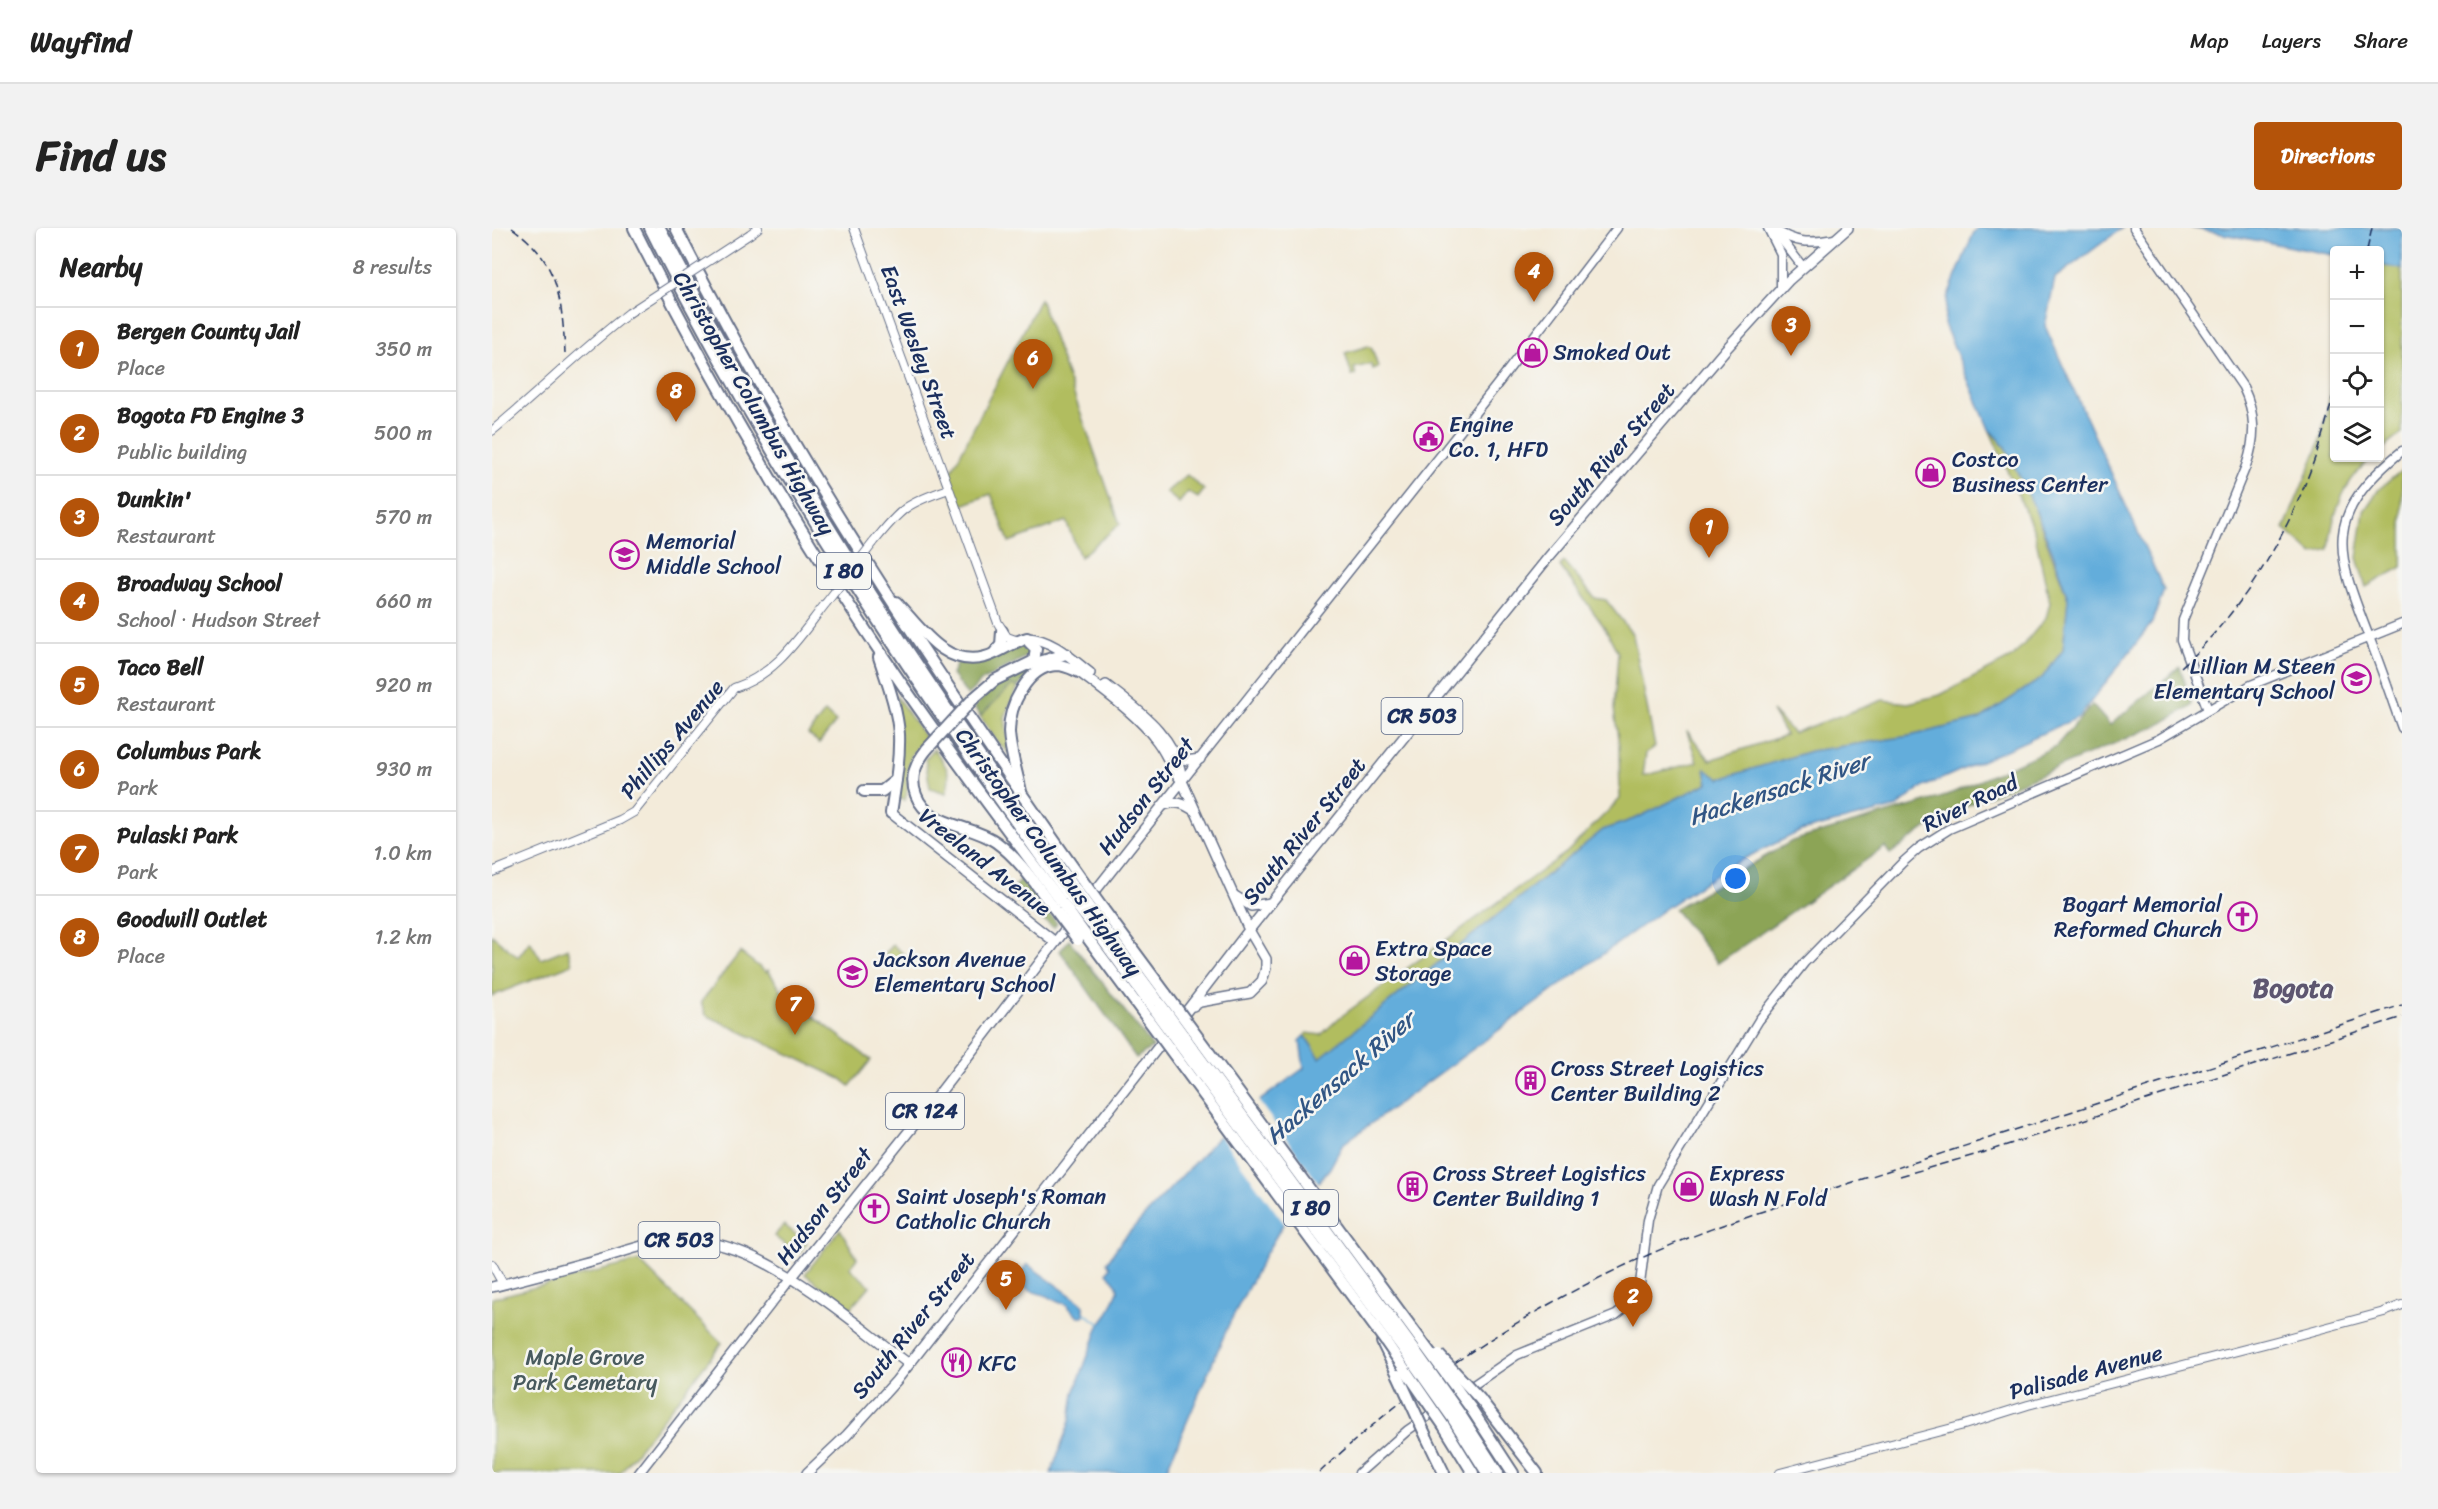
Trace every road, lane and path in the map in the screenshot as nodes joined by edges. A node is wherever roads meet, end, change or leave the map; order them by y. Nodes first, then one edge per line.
1 (634, 228) edge
2 (650, 228) edge
3 (660, 228) edge
4 (675, 228) edge
5 (758, 228) edge
6 (854, 228) edge
7 (1617, 228) edge
8 (1769, 228) edge
9 (1848, 228) edge
10 (2134, 228) edge
11 (1835, 239) junction
12 (1802, 266) junction
13 (1780, 289) junction
14 (492, 431) edge
15 (2402, 451) edge
16 (949, 489) junction
17 (878, 582) junction
18 (2402, 624) edge
19 (1000, 627) junction
20 (2369, 636) junction
21 (1028, 640) junction
22 (1014, 641) junction
23 (876, 645) junction
24 (994, 653) junction
25 (1062, 654) junction
26 (1024, 668) junction
27 (1079, 672) junction
28 (2208, 710) junction
29 (2402, 728) edge
30 (1175, 754) junction
31 (1200, 759) junction
32 (896, 780) junction
33 (1182, 781) junction
34 (864, 791) dead end
35 (1022, 796) junction
36 (1162, 806) junction
37 (1196, 811) junction
38 (891, 813) joint
39 (492, 872) edge
40 (1232, 894) junction
41 (1069, 896) junction
42 (1271, 903) junction
43 (1091, 925) junction
44 (1249, 930) junction
45 (1054, 942) junction
46 (1157, 1006) junction
47 (1188, 1009) junction
48 (492, 1264) edge
49 (792, 1277) junction
50 (503, 1284) junction
51 (492, 1287) edge
52 (2402, 1305) edge
53 (1397, 1308) junction
54 (1372, 1323) junction
55 (909, 1364) junction
56 (1452, 1420) junction
57 (639, 1473) edge
58 (807, 1473) edge
59 (1359, 1473) edge
60 (1444, 1473) edge
61 (1473, 1473) edge
62 (1487, 1473) edge
63 (1498, 1473) edge
64 (1513, 1473) edge
65 (1537, 1473) edge
66 (1780, 1473) edge

1 - 23 highway, Christopher Columbus Highway / I 80
2 - 41 highway, Christopher Columbus Highway / I 80
3 - 41 highway, Christopher Columbus Highway / I 80
4 - 17 highway, Christopher Columbus Highway / I 80
5 - 14 street, bridge
6 - 16 street, East Wesley Street
7 - 31 main road, Hudson Street / CR 124
8 - 11 main road
8 - 12 main road
8 - 13 main road
9 - 11 main road, South River Street / CR 503
10 - 28 main road
11 - 12 main road, South River Street / CR 503
12 - 13 main road, South River Street / CR 503
13 - 42 main road, South River Street / CR 503
15 - 20 main road
16 - 19 street, East Wesley Street
16 - 39 street, Phillips Avenue, bridge
17 - 24 highway
17 - 35 highway, Christopher Columbus Highway / I 80
18 - 20 main road, River Road
19 - 21 street
19 - 22 street
19 - 24 highway
20 - 28 main road, River Road
20 - 29 main road
21 - 22 highway
21 - 25 main road
21 - 26 highway
22 - 24 highway
23 - 32 highway
23 - 41 highway, Christopher Columbus Highway / I 80
25 - 26 highway
25 - 27 street
25 - 30 main road
26 - 41 highway, bridge
27 - 33 main road
27 - 35 highway
28 - 59 main road, River Road
30 - 31 main road
30 - 33 main road
31 - 33 main road, Hudson Street / CR 124
32 - 34 highway
32 - 38 highway
33 - 36 main road, Hudson Street / CR 124
33 - 37 main road
35 - 41 highway, Christopher Columbus Highway / I 80
36 - 37 main road
36 - 45 main road, Hudson Street / CR 124
37 - 40 main road
38 - 45 main road, Vreeland Avenue
40 - 42 main road
40 - 44 main road
41 - 43 highway, Christopher Columbus Highway / I 80, bridge
41 - 43 highway, bridge
42 - 44 main road, South River Street / CR 503
43 - 46 highway, Christopher Columbus Highway / I 80
43 - 46 highway, Christopher Columbus Highway / I 80
44 - 47 main road, South River Street / CR 503
44 - 47 main road
45 - 49 main road, Hudson Street / CR 124
46 - 53 highway, Christopher Columbus Highway / I 80, bridge
46 - 54 highway, Christopher Columbus Highway / I 80, bridge
46 - 56 highway, Christopher Columbus Highway / I 80, bridge
47 - 55 main road, South River Street / CR 503
48 - 50 street
49 - 50 main road, CR 503
49 - 55 main road, CR 503
49 - 57 main road, Hudson Street / CR 124
50 - 51 main road, CR 503
52 - 66 street, Palisade Avenue
53 - 64 highway, Christopher Columbus Highway / I 80, bridge
53 - 65 highway, bridge
54 - 56 highway, Christopher Columbus Highway / I 80, bridge
54 - 60 highway, bridge
55 - 58 main road, South River Street
56 - 61 highway, Christopher Columbus Highway / I 80
56 - 62 highway, Christopher Columbus Highway / I 80
56 - 63 highway, Christopher Columbus Highway / I 80

